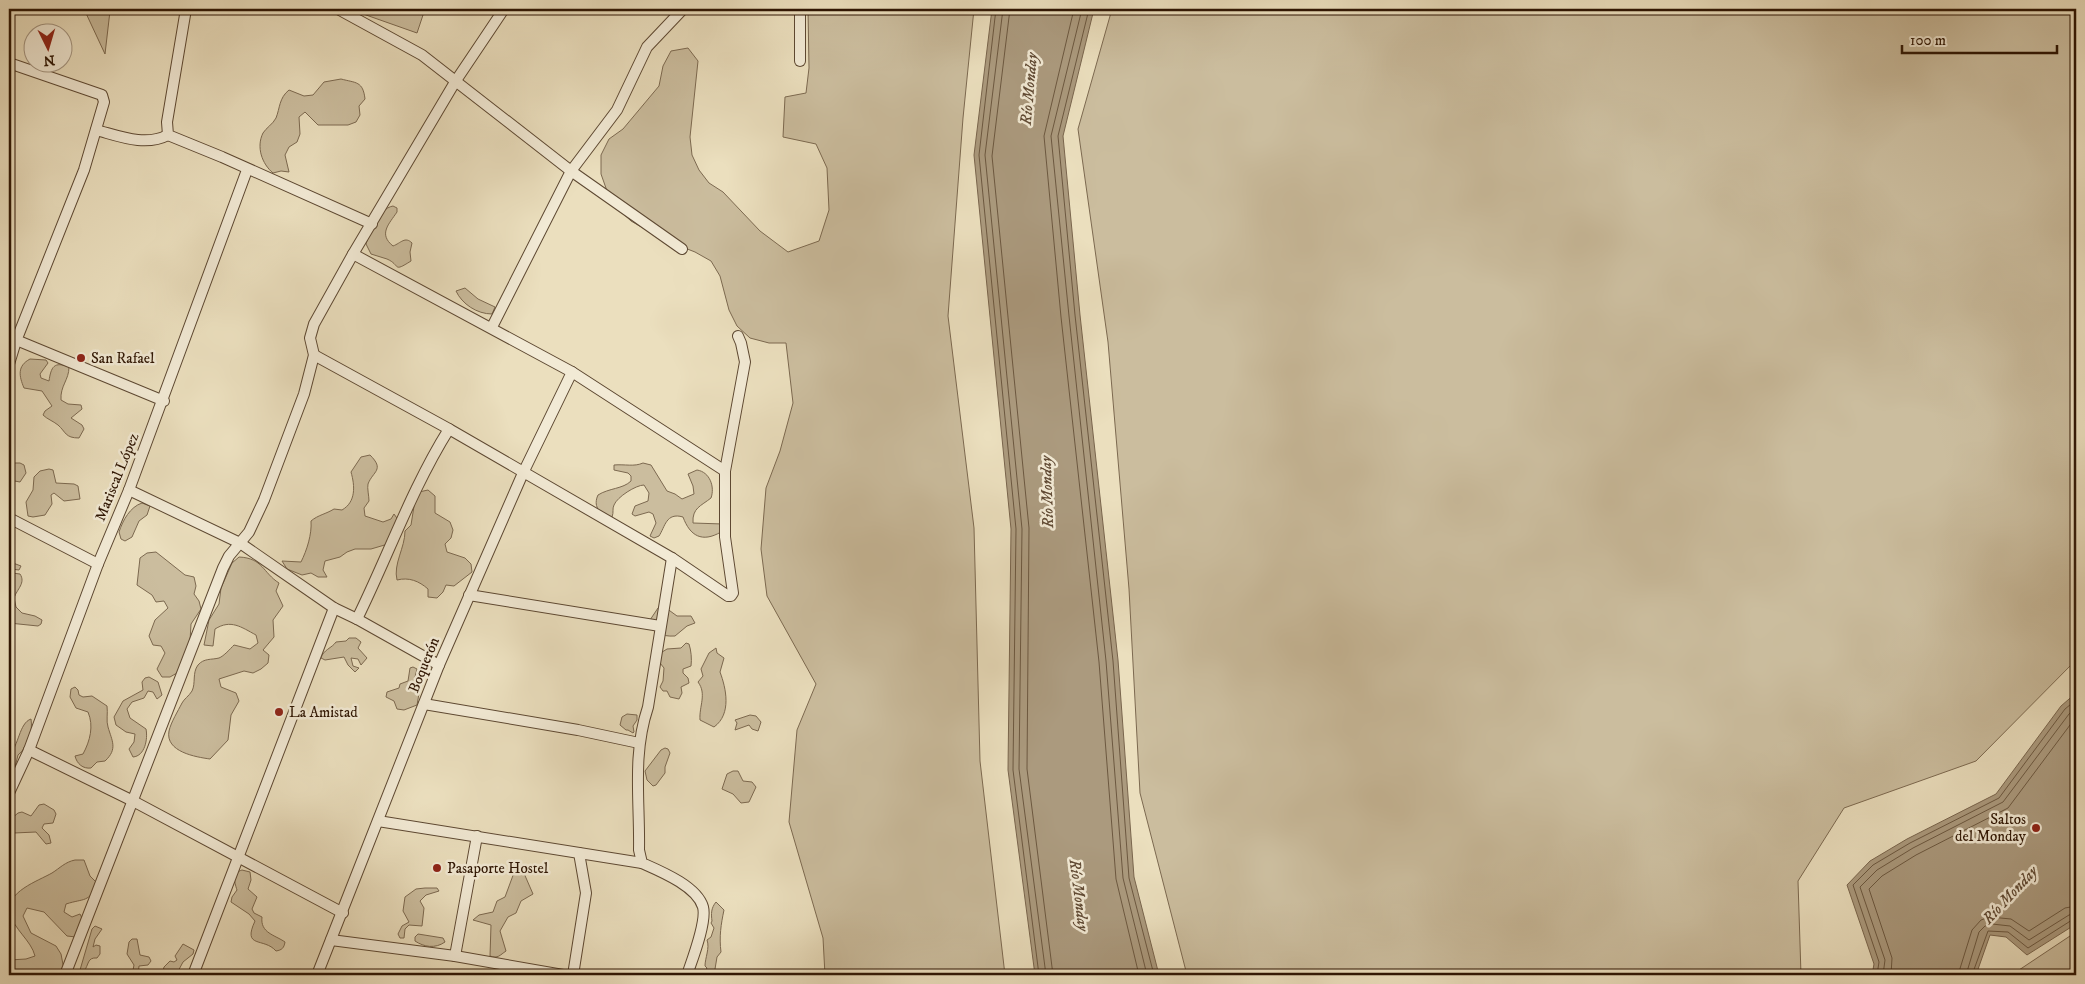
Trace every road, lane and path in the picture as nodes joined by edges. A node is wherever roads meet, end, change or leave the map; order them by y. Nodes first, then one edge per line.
1 (186, 9) edge
2 (338, 9) edge
3 (504, 9) edge
4 (684, 9) edge
5 (800, 9) edge
6 (800, 61) dead end
7 (9, 63) edge
8 (455, 82) junction
9 (96, 130) junction
10 (168, 135) junction
11 (247, 170) junction
12 (571, 171) junction
13 (372, 224) junction
14 (682, 249) dead end
15 (353, 254) junction
16 (492, 327) junction
17 (738, 336) dead end
18 (12, 339) edge
19 (314, 354) junction
20 (9, 364) edge
21 (572, 372) junction
22 (164, 401) junction
23 (449, 429) junction
24 (725, 471) junction
25 (523, 473) junction
26 (129, 490) junction
27 (9, 518) edge
28 (240, 543) junction
29 (672, 558) junction
30 (98, 564) junction
31 (470, 595) junction
32 (334, 608) junction
33 (357, 619) junction
34 (660, 626) junction
35 (439, 665) junction
36 (424, 704) junction
37 (639, 743) junction
38 (29, 750) junction
39 (11, 779) edge
40 (9, 793) edge
41 (133, 800) junction
42 (378, 821) junction
43 (477, 836) junction
44 (579, 853) junction
45 (237, 857) junction
46 (642, 862) junction
47 (343, 913) junction
48 (331, 940) junction
49 (455, 956) junction
50 (65, 975) edge
51 (193, 975) edge
52 (317, 975) edge
53 (563, 975) edge
54 (573, 975) edge
55 (687, 975) edge

1 - 10 street
2 - 8 street
3 - 8 street
4 - 12 street
5 - 6 street
7 - 9 street
8 - 12 street
8 - 13 street
9 - 10 street
9 - 18 street
10 - 11 street
11 - 13 street
11 - 22 street, Mariscal López
12 - 14 street
12 - 16 street
13 - 15 street
15 - 16 street
15 - 19 street
16 - 21 street
17 - 24 street
18 - 20 street
18 - 22 street
19 - 23 street
19 - 28 street
21 - 24 street
21 - 25 street, Boquerón
22 - 26 street, Mariscal López
23 - 25 street
23 - 33 street
24 - 29 street
25 - 29 street
25 - 31 street, Boquerón
26 - 28 street
26 - 30 street, Mariscal López
27 - 30 street
28 - 32 street
28 - 41 street
29 - 34 street
30 - 38 street, Mariscal López
31 - 34 street
31 - 35 street, Boquerón
32 - 33 street
32 - 45 street
33 - 35 street
34 - 37 street
35 - 36 street, Boquerón
36 - 37 street
36 - 42 street, Boquerón
37 - 46 street
38 - 39 street, Mariscal López
38 - 41 street
39 - 40 street, Mariscal López
41 - 45 street
41 - 50 street
42 - 43 street
42 - 47 street, Boquerón
43 - 44 street
43 - 49 street
44 - 46 street
44 - 54 street
45 - 47 street
45 - 51 street
46 - 55 street
47 - 48 street, Boquerón
48 - 49 street
48 - 52 street, Boquerón
49 - 53 street

